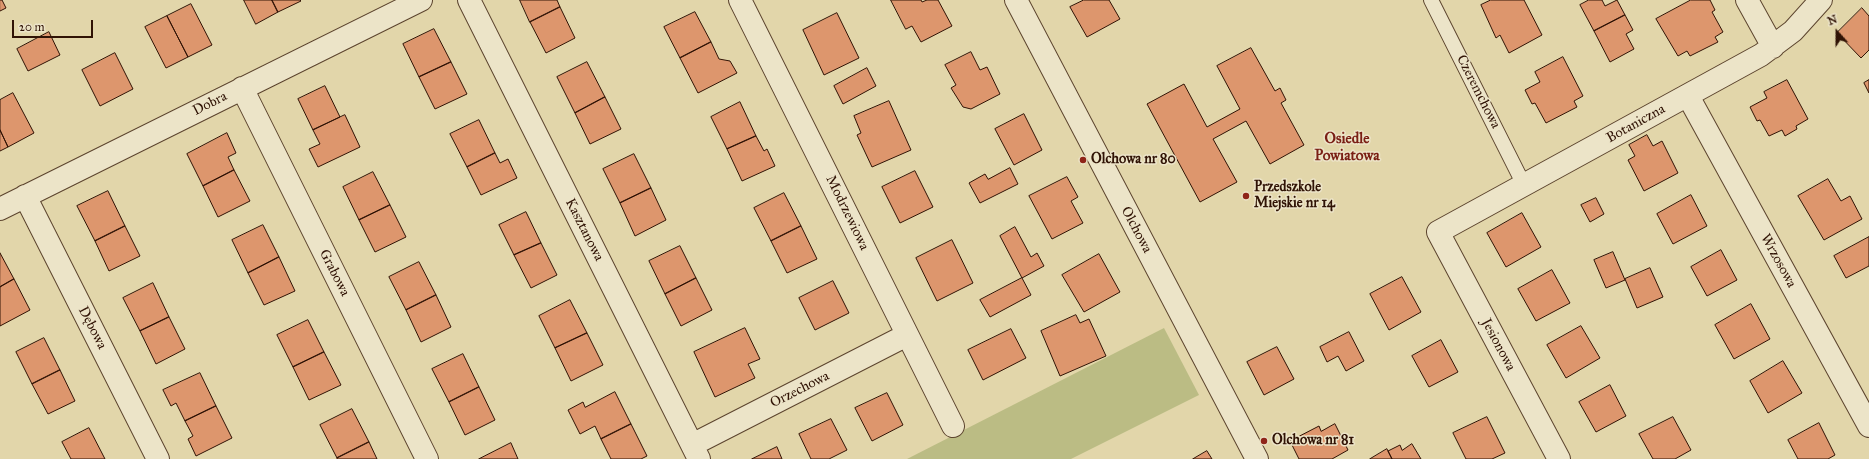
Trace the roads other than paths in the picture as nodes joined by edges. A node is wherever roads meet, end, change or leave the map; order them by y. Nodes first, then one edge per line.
1 (421, 0) edge
2 (469, 0) edge
3 (740, 0) edge
4 (1016, 0) edge
5 (1431, 0) edge
6 (1747, 0) edge
7 (1821, 0) edge
8 (1773, 47) junction
9 (242, 88) junction
10 (1688, 96) junction
11 (1524, 185) junction
12 (25, 196) junction
13 (0, 208) edge
14 (1438, 232) joint
15 (907, 335) junction
16 (953, 426) dead end
17 (1869, 426) edge
18 (695, 452) edge
19 (158, 459) edge
20 (427, 459) edge
21 (1257, 459) edge
22 (1559, 459) edge

1 - 9 street, Dobra
2 - 18 street, Kasztanowa
3 - 15 street, Modrzewiowa
4 - 21 street, Olchowa
5 - 11 lane, Czeremchowa
6 - 8 street
7 - 8 street, Botaniczna
8 - 10 street, Botaniczna
9 - 12 street, Dobra
9 - 20 street, Grabowa
10 - 11 street, Botaniczna
10 - 17 street, Wrzosowa
11 - 14 street, Botaniczna
12 - 13 street, Dobra
12 - 19 street, Dębowa
14 - 22 street, Jesionowa
15 - 16 street, Modrzewiowa
15 - 18 street, Orzechowa

